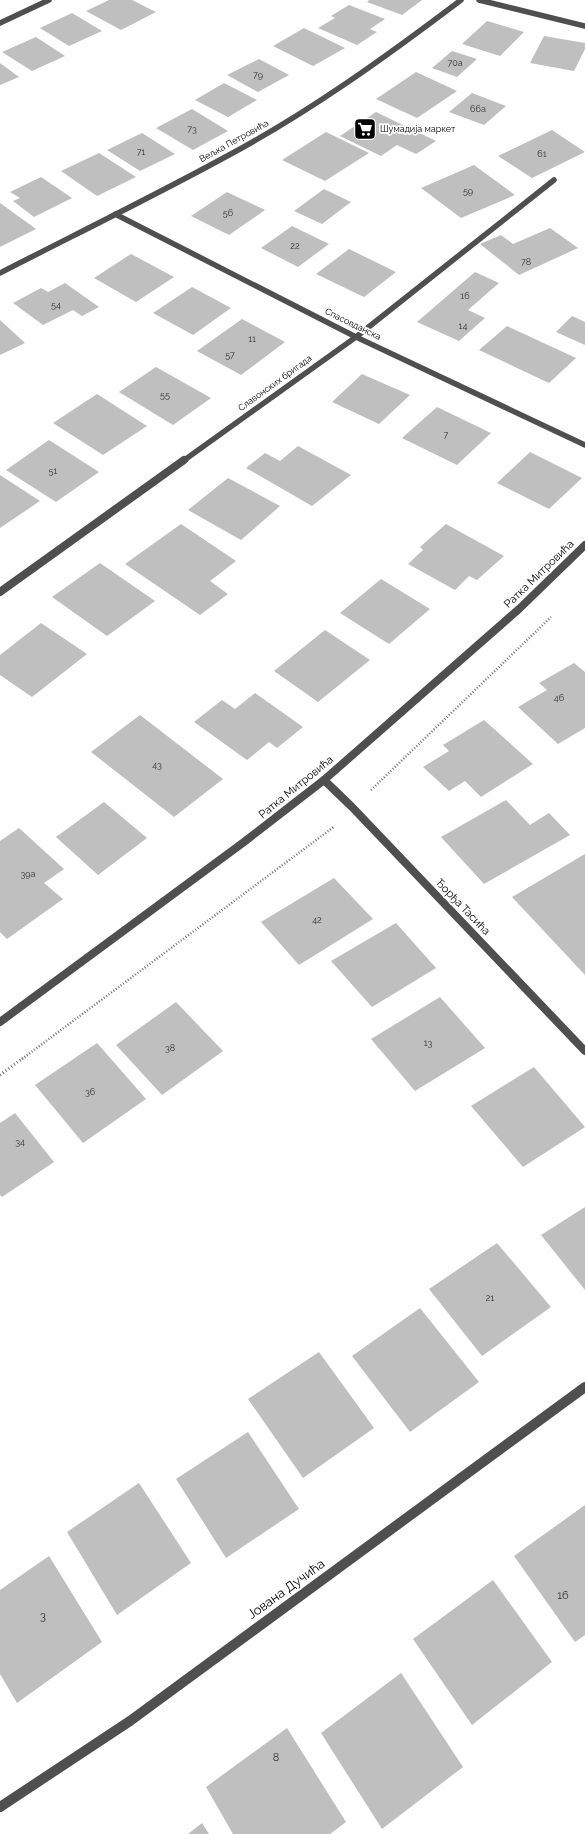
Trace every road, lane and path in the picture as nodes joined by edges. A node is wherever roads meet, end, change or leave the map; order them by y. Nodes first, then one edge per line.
1 (49, 0) edge
2 (461, 0) edge
3 (479, 0) edge
4 (0, 23) edge
5 (585, 26) edge
6 (554, 180) dead end
7 (115, 214) junction
8 (0, 272) edge
9 (356, 337) junction
10 (585, 445) edge
11 (585, 545) edge
12 (0, 592) edge
13 (553, 614) dead end
14 (324, 780) junction
15 (352, 807) junction
16 (0, 1022) edge
17 (585, 1051) edge
18 (0, 1075) edge
19 (585, 1387) edge
20 (0, 1807) edge

1 - 4 street
2 - 7 street, Вељка Петровића
3 - 5 street
6 - 9 street, Славонских бригада
7 - 8 street, Вељка Петровића
7 - 9 street, Спасовданска
9 - 10 street, Спасовданска
9 - 12 street, Славонских бригада
11 - 14 street, Ратка Митровића
13 - 15 path
14 - 15 street, Ђорђа Тасића
14 - 16 street, Ратка Митровића
15 - 17 street, Ђорђа Тасића
15 - 18 path
19 - 20 street, Јована Дучића

